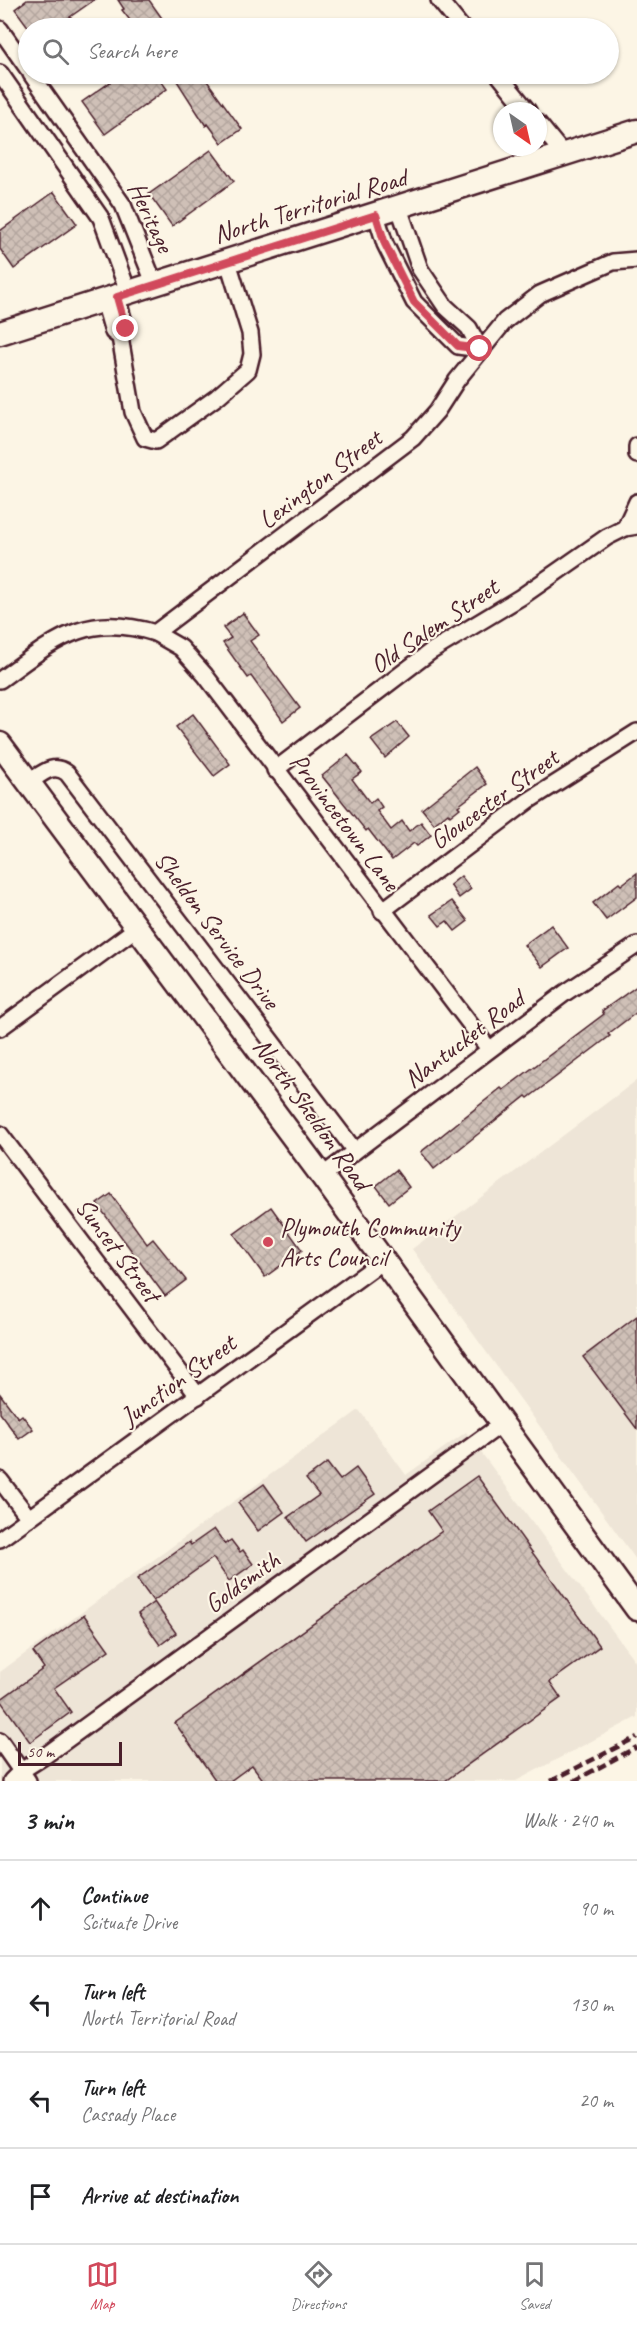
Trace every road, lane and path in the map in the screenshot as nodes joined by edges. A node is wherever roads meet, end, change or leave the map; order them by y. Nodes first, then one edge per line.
1 (439, 0) edge
2 (454, 18) edge
3 (0, 28) edge
4 (18, 54) edge
5 (0, 74) edge
6 (33, 84) edge
7 (39, 84) edge
8 (506, 84) edge
9 (19, 100) junction
10 (521, 102) edge
11 (637, 132) edge
12 (547, 134) edge
13 (564, 155) junction
14 (100, 172) junction
15 (80, 186) junction
16 (399, 208) junction
17 (376, 215) junction
18 (637, 260) edge
19 (228, 262) junction
20 (155, 285) junction
21 (117, 297) junction
22 (0, 333) edge
23 (480, 349) junction
24 (637, 446) edge
25 (637, 455) edge
26 (637, 502) edge
27 (631, 527) edge
28 (155, 633) junction
29 (0, 680) edge
30 (637, 732) edge
31 (0, 744) edge
32 (275, 770) junction
33 (29, 782) junction
34 (382, 911) junction
35 (138, 927) junction
36 (637, 945) edge
37 (0, 1028) edge
38 (489, 1049) junction
39 (0, 1134) edge
40 (356, 1151) junction
41 (322, 1176) junction
42 (384, 1260) junction
43 (198, 1396) junction
44 (503, 1423) junction
45 (0, 1480) edge
46 (28, 1518) junction
47 (0, 1539) edge
48 (637, 1609) edge
49 (0, 1741) edge
50 (20, 1778) edge

1 - 2 street
3 - 4 street
5 - 9 street, Heritage
6 - 9 street, Heritage
7 - 14 street, Heritage
8 - 10 street
9 - 15 street, Heritage
11 - 13 main road, North Territorial Road
12 - 13 street
13 - 16 main road, North Territorial Road
14 - 15 street, Heritage
14 - 20 street, Heritage
15 - 21 street, Heritage
16 - 17 main road, North Territorial Road
16 - 23 street
17 - 19 main road, North Territorial Road
17 - 23 street
18 - 23 street, Lexington Street
19 - 20 main road, North Territorial Road
19 - 21 street, Heritage
20 - 21 main road, North Territorial Road
21 - 22 main road, North Territorial Road
23 - 28 street, Lexington Street
24 - 25 street
26 - 27 street, Old Salem Street
27 - 32 street, Old Salem Street
28 - 29 street
28 - 32 street, Provincetown Lane
30 - 34 street, Gloucester Street
31 - 33 main road, North Sheldon Road
32 - 34 street, Provincetown Lane
33 - 35 main road, North Sheldon Road
33 - 40 street, Sheldon Service Drive
34 - 38 street, Provincetown Lane
35 - 37 street
35 - 41 main road, North Sheldon Road
36 - 38 street, Nantucket Road
38 - 40 street, Nantucket Road
39 - 43 street, Sunset Street
40 - 41 street, Nantucket Road
41 - 42 main road, North Sheldon Road
42 - 43 street, Junction Street
42 - 44 main road, North Sheldon Road
43 - 46 street, Junction Street
44 - 48 main road, North Sheldon Road
44 - 50 street, Goldsmith
45 - 46 street
46 - 47 street, Junction Street
49 - 50 street

